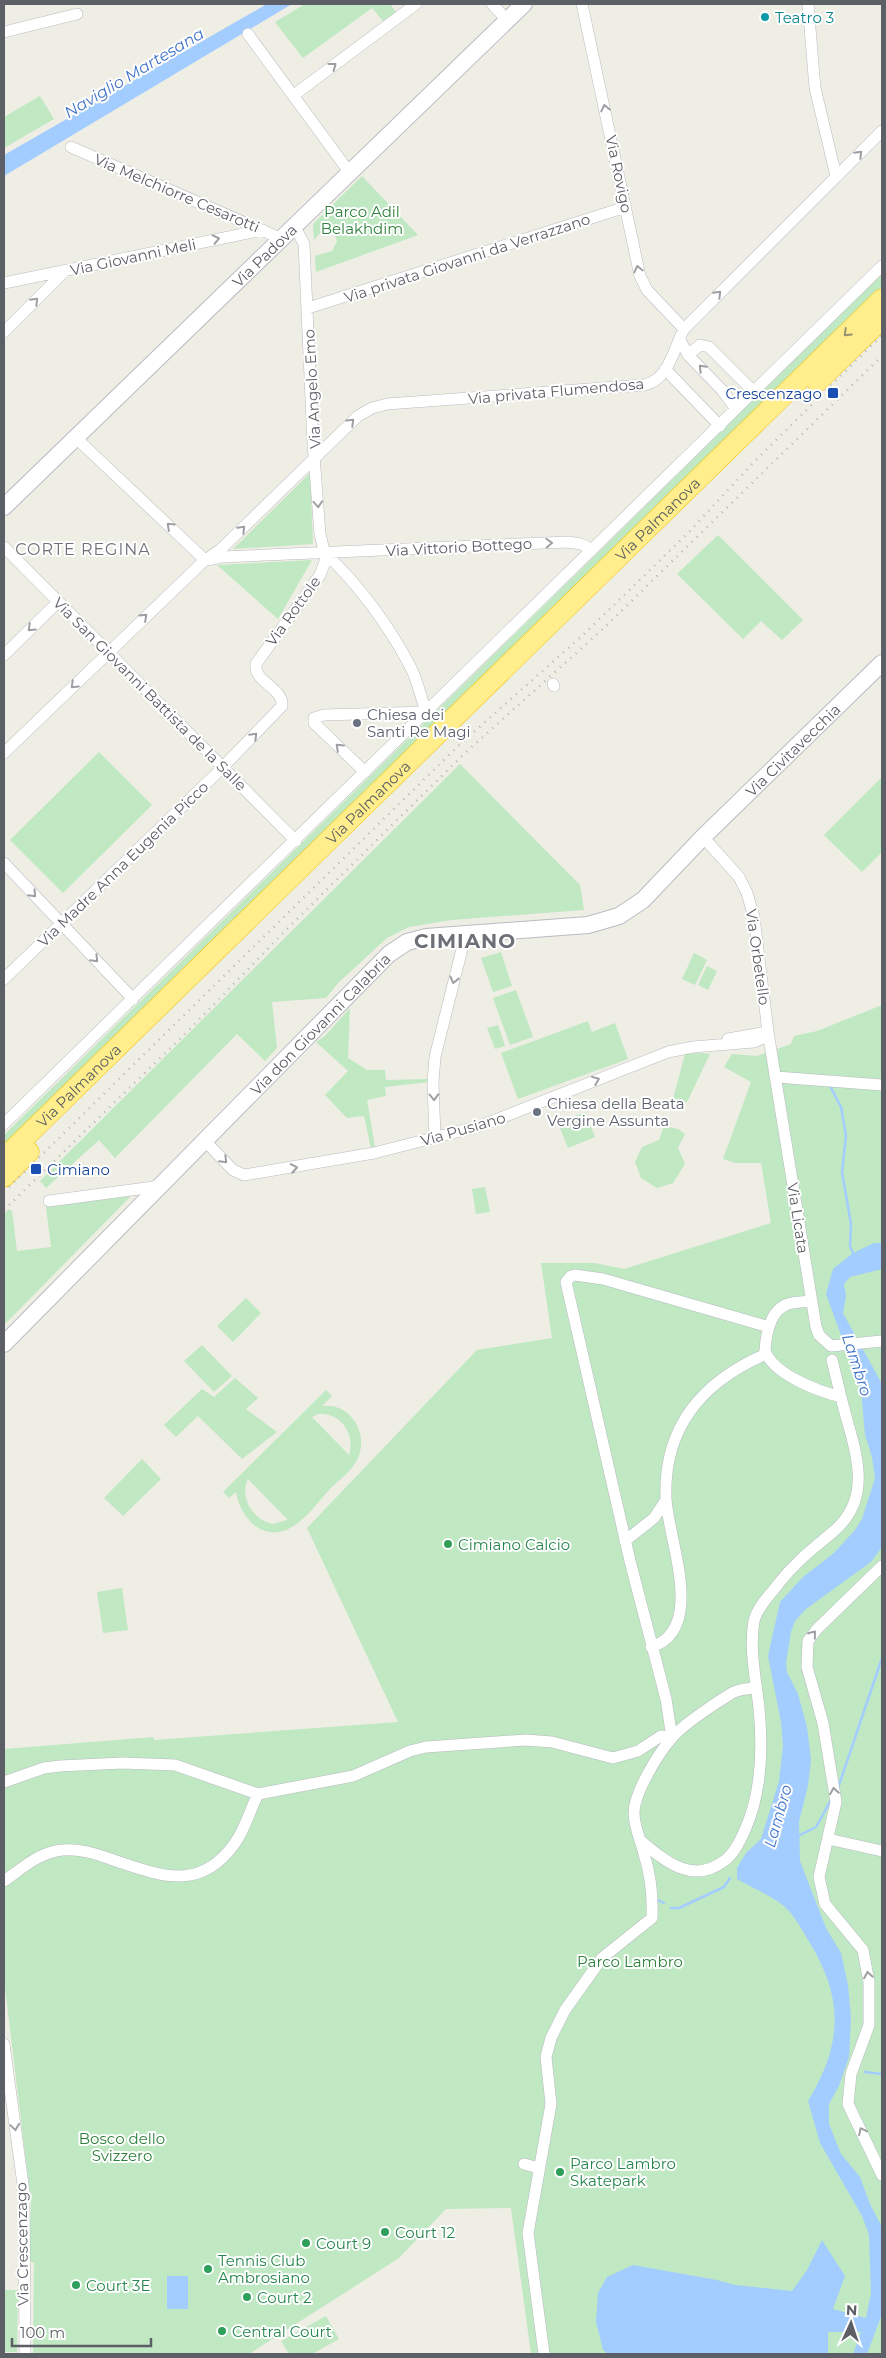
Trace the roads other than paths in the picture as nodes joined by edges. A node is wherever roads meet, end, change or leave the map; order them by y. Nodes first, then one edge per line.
1 (416, 4) edge
2 (492, 4) edge
3 (524, 4) edge
4 (582, 4) edge
5 (808, 4) edge
6 (77, 14) dead end
7 (507, 20) junction
8 (4, 32) edge
9 (248, 34) dead end
10 (294, 95) junction
11 (882, 131) edge
12 (71, 147) dead end
13 (350, 173) junction
14 (836, 176) junction
15 (626, 207) junction
16 (295, 227) junction
17 (263, 230) junction
18 (282, 239) junction
19 (882, 266) edge
20 (66, 271) junction
21 (4, 283) edge
22 (882, 299) edge
23 (308, 308) junction
24 (882, 319) edge
25 (4, 332) edge
26 (682, 335) junction
27 (688, 354) junction
28 (665, 370) junction
29 (754, 392) junction
30 (736, 410) junction
31 (720, 426) junction
32 (75, 436) junction
33 (315, 456) junction
34 (4, 507) edge
35 (4, 547) edge
36 (591, 549) junction
37 (325, 553) junction
38 (205, 560) junction
39 (58, 602) junction
40 (108, 651) junction
41 (4, 655) edge
42 (882, 663) edge
43 (282, 704) joint
44 (426, 712) junction
45 (4, 753) edge
46 (223, 766) junction
47 (366, 772) junction
48 (704, 837) junction
49 (296, 841) junction
50 (4, 863) edge
51 (62, 924) junction
52 (466, 933) junction
53 (4, 979) edge
54 (133, 999) junction
55 (768, 1032) junction
56 (776, 1077) junction
57 (882, 1085) edge
58 (5, 1121) edge
59 (435, 1138) junction
60 (206, 1141) junction
61 (4, 1158) edge
62 (4, 1177) edge
63 (162, 1186) junction
64 (48, 1201) dead end
65 (812, 1301) junction
66 (769, 1327) junction
67 (879, 1341) edge
68 (4, 1344) edge
69 (766, 1354) junction
70 (832, 1360) dead end
71 (841, 1398) junction
72 (666, 1500) junction
73 (625, 1540) junction
74 (882, 1567) edge
75 (651, 1647) junction
76 (755, 1688) junction
77 (672, 1738) junction
78 (4, 1782) edge
79 (258, 1794) junction
80 (828, 1839) junction
81 (641, 1841) junction
82 (882, 1852) edge
83 (4, 1881) edge
84 (4, 2044) edge
85 (524, 2164) dead end
86 (539, 2168) junction
87 (882, 2175) edge
88 (25, 2354) edge
89 (544, 2354) edge

10 -> 1 street
2 - 7 street
3 - 7 street, Via Padova
15 -> 4 street, Via Rovigo
5 - 14 street
6 - 8 street
7 - 13 street, Via Padova
9 - 10 street
10 - 13 street
14 -> 11 street, Via privata Flumendosa
12 - 17 street, Via Melchiorre Cesarotti
13 - 16 street, Via Padova
26 -> 14 street, Via privata Flumendosa
15 - 23 street, Via privata Giovanni da Verrazzano
26 -> 15 street, Via Rovigo
16 - 18 street, Via Padova
16 - 23 street, Via Angelo Emo
17 - 18 street, Via Melchiorre Cesarotti
20 -> 17 street, Via Giovanni Meli
18 - 32 street, Via Padova
19 - 29 street, Via Palmanova
20 - 21 street, Via Giovanni Meli
25 -> 20 street
22 -> 61 highway, Via Palmanova
23 - 33 street, Via Angelo Emo
24 - 62 highway, Via Palmanova
26 - 27 street, Via Rovigo
26 - 28 street, Via privata Flumendosa
27 - 29 street
30 -> 27 street
28 - 31 street
33 -> 28 street, Via privata Flumendosa
29 - 30 street, Via Palmanova
30 - 31 street, Via Palmanova
31 - 36 street, Via Palmanova
32 - 34 street, Via Padova
38 -> 32 street
33 -> 37 street, Via Angelo Emo
38 -> 33 street, Via privata Flumendosa
35 - 39 street, Via San Giovanni Battista de la Salle
37 -> 36 street, Via Vittorio Bottego
36 - 44 street, Via Palmanova
37 - 38 street, Via Vittorio Bottego
37 - 43 street, Via Rottole
37 - 44 street
40 -> 38 street, Via privata Flumendosa
39 - 40 street, Via San Giovanni Battista de la Salle
39 -> 41 street
40 -> 45 street, Via privata Flumendosa
40 - 46 street, Via San Giovanni Battista de la Salle
42 - 48 street, Via Civitavecchia
46 -> 43 street, Via Madre Anna Eugenia Picco
44 - 47 street, Via Palmanova
47 -> 44 street
46 - 49 street, Via San Giovanni Battista de la Salle
46 - 51 street, Via Madre Anna Eugenia Picco
47 - 49 street, Via Palmanova
48 - 52 street, Via don Giovanni Calabria
48 - 55 street, Via Orbetello
49 - 54 street, Via Palmanova
50 -> 51 street
51 - 53 street, Via Madre Anna Eugenia Picco
51 -> 54 street
52 -> 59 street
52 - 60 street, Via don Giovanni Calabria
54 - 58 street, Via Palmanova
55 - 56 street, Via Licata
59 -> 55 street, Via Pusiano
56 - 57 street
56 - 65 street, Via Licata
60 -> 59 street, Via Pusiano
60 - 63 street, Via don Giovanni Calabria
63 - 64 street
63 - 68 street, Via don Giovanni Calabria
65 - 66 street
65 - 67 street, Via Licata
66 - 69 street
66 - 73 street
69 - 71 street
69 - 72 street
70 - 71 street
71 - 76 street
72 - 73 street
72 - 75 street
73 - 75 street
80 -> 74 street
75 - 77 street
76 - 77 street
76 - 81 street
77 - 79 street
77 - 81 street
78 - 79 street
79 - 83 street
80 - 82 street
87 -> 80 street
81 - 86 street
84 -> 88 street, Via Crescenzago
85 - 86 street
86 - 89 street

